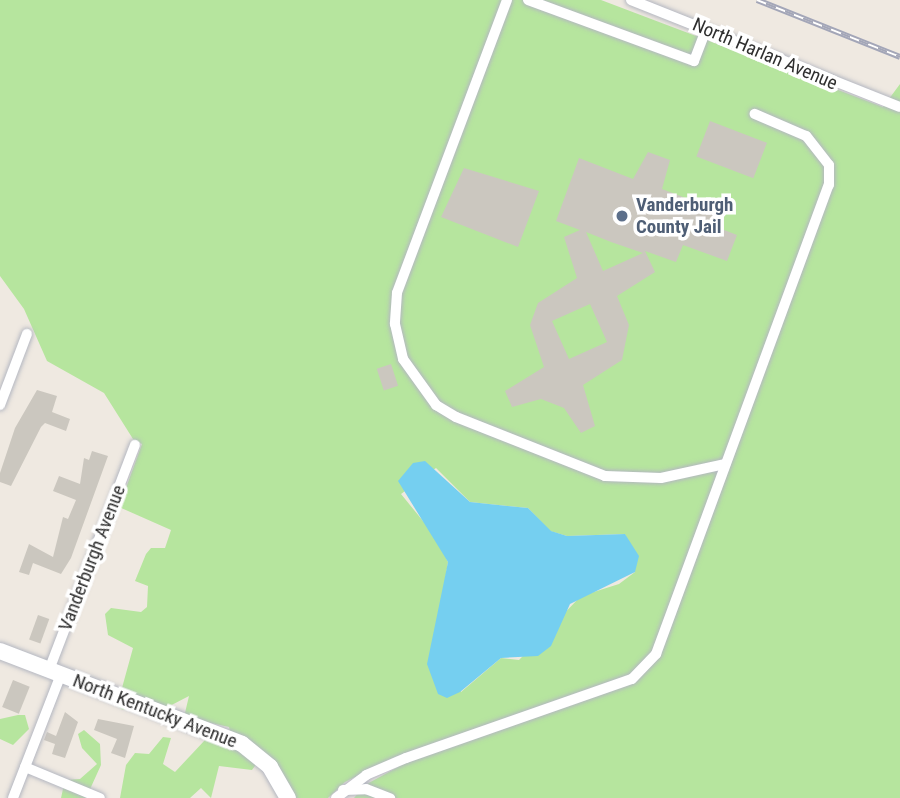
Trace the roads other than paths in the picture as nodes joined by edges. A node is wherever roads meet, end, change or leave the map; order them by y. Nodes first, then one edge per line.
1 (507, 0) edge
2 (528, 0) edge
3 (631, 0) edge
4 (706, 29) junction
5 (900, 107) edge
6 (755, 114) dead end
7 (27, 334) dead end
8 (3, 389) edge
9 (0, 405) edge
10 (135, 445) dead end
11 (725, 464) junction
12 (0, 652) edge
13 (55, 672) junction
14 (25, 767) junction
15 (338, 794) edge
16 (13, 798) edge
17 (100, 798) edge
18 (288, 798) edge
19 (390, 798) edge

1 - 11 street
2 - 4 street
3 - 4 street, North Harlan Avenue
4 - 5 street, North Harlan Avenue
6 - 11 street
7 - 8 street
8 - 9 street
10 - 13 street, Vanderburgh Avenue
11 - 15 street
12 - 13 street, North Kentucky Avenue
13 - 14 street, Vanderburgh Avenue
13 - 18 street, North Kentucky Avenue
14 - 16 street, Vanderburgh Avenue
14 - 17 street
15 - 19 street

